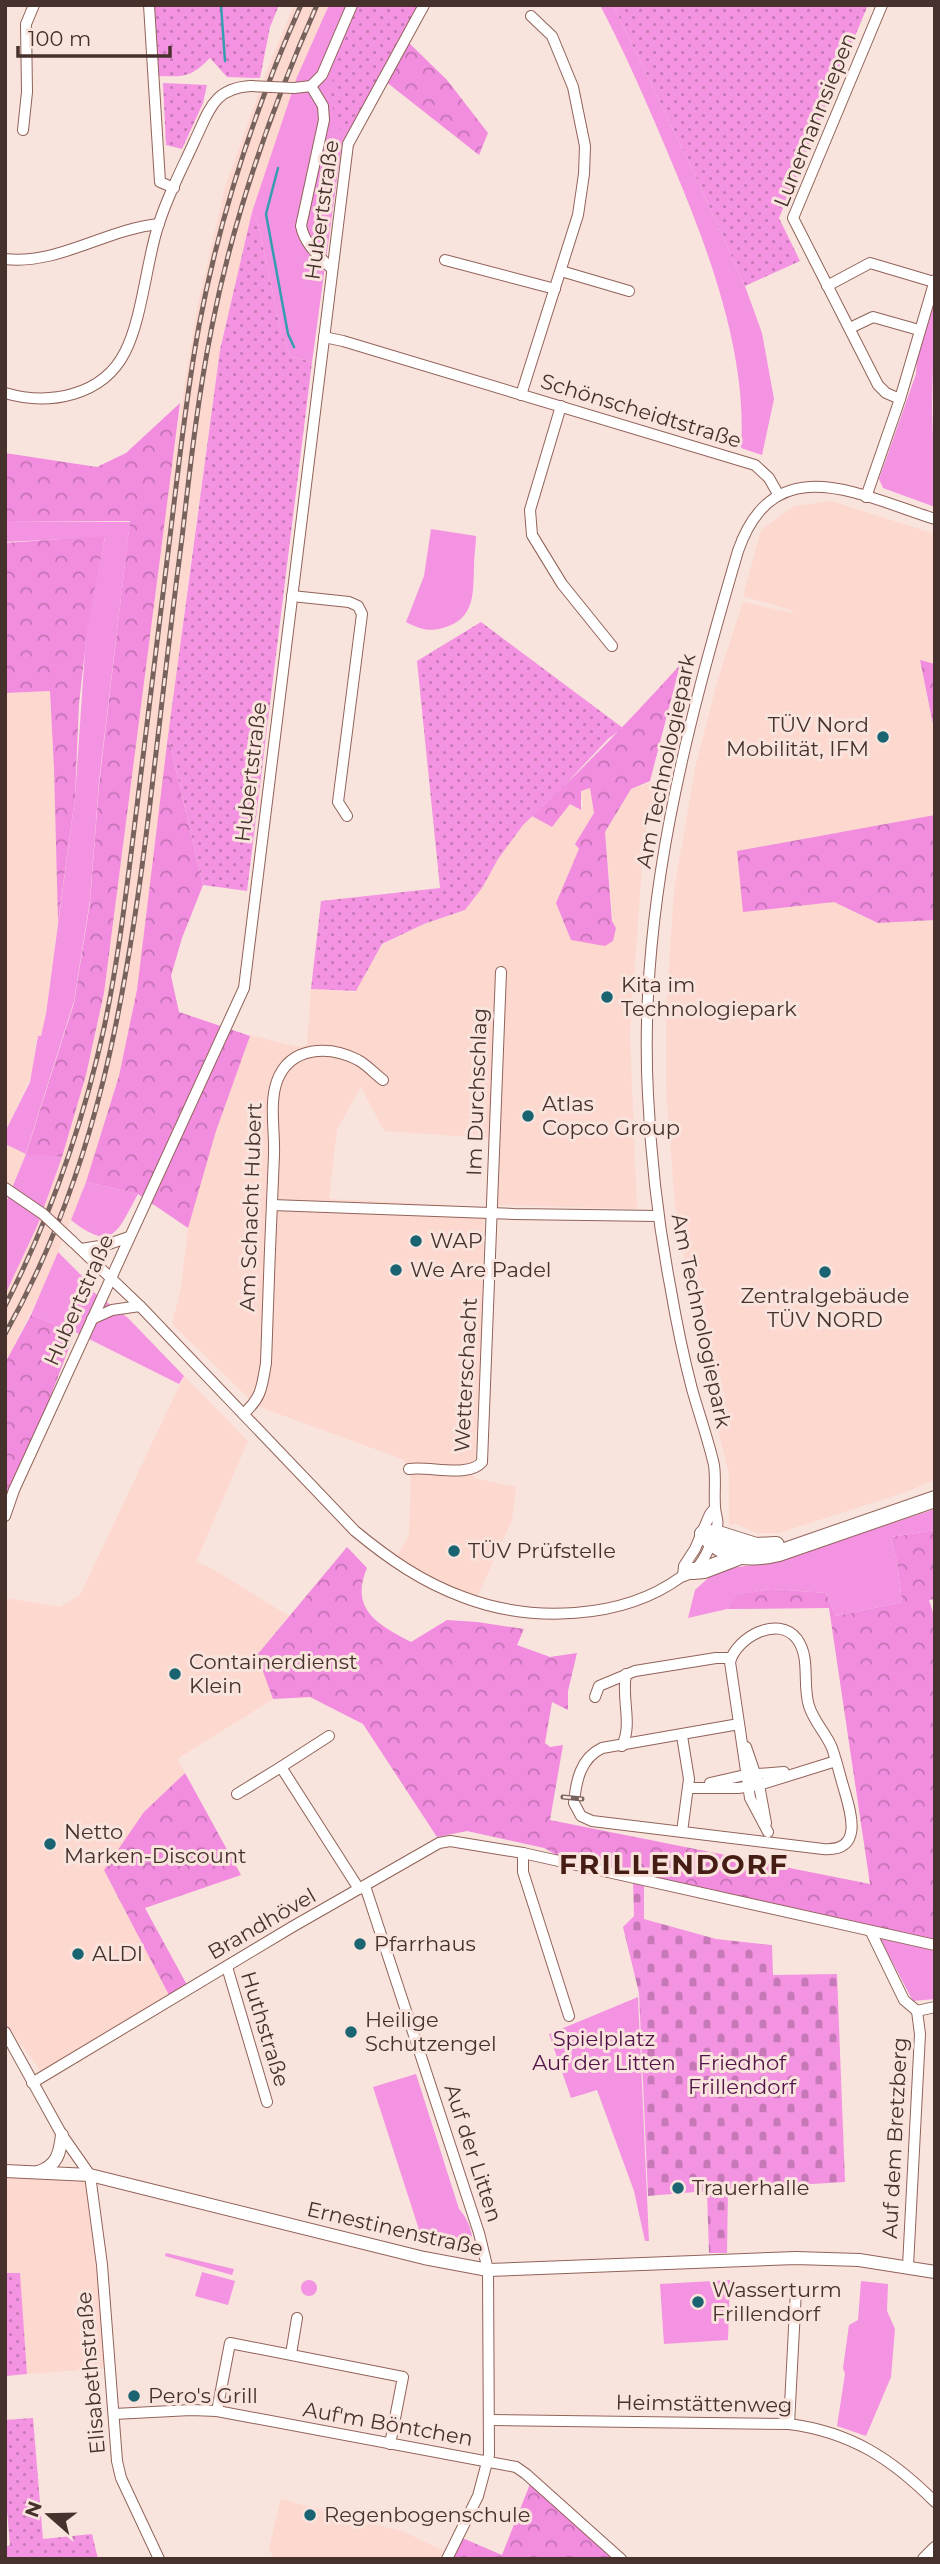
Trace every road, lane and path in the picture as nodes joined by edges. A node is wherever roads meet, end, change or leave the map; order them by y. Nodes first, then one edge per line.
1 (34, 5) edge
2 (149, 5) edge
3 (352, 5) edge
4 (424, 5) edge
5 (882, 5) edge
6 (531, 16) dead end
7 (311, 86) junction
8 (23, 130) dead end
9 (174, 188) junction
10 (159, 224) junction
11 (5, 259) edge
12 (445, 260) dead end
13 (332, 269) junction
14 (561, 271) junction
15 (934, 281) edge
16 (827, 286) junction
17 (555, 289) junction
18 (629, 291) dead end
19 (850, 328) junction
20 (919, 330) junction
21 (324, 337) junction
22 (5, 393) edge
23 (521, 395) junction
24 (900, 399) junction
25 (561, 407) junction
26 (778, 494) junction
27 (866, 497) junction
28 (935, 519) edge
29 (292, 596) junction
30 (612, 646) dead end
31 (347, 817) dead end
32 (501, 972) dead end
33 (383, 1080) dead end
34 (10, 1191) edge
35 (272, 1205) junction
36 (491, 1213) junction
37 (658, 1216) junction
38 (129, 1237) junction
39 (77, 1246) junction
40 (110, 1278) junction
41 (140, 1306) junction
42 (92, 1320) junction
43 (243, 1414) junction
44 (410, 1469) dead end
45 (935, 1492) edge
46 (935, 1499) edge
47 (5, 1516) edge
48 (710, 1537) junction
49 (738, 1557) junction
50 (688, 1573) junction
51 (731, 1658) junction
52 (626, 1674) junction
53 (607, 1684) junction
54 (624, 1696) junction
55 (595, 1698) dead end
56 (740, 1730) junction
57 (329, 1736) dead end
58 (682, 1736) junction
59 (622, 1746) junction
60 (836, 1761) junction
61 (281, 1767) junction
62 (752, 1780) junction
63 (689, 1788) junction
64 (237, 1794) dead end
65 (682, 1832) junction
66 (769, 1837) junction
67 (523, 1853) junction
68 (362, 1888) junction
69 (871, 1932) junction
70 (935, 1945) edge
71 (227, 1966) junction
72 (935, 2007) edge
73 (917, 2011) junction
74 (569, 2016) dead end
75 (5, 2032) edge
76 (32, 2083) junction
77 (267, 2102) dead end
78 (62, 2135) junction
79 (5, 2171) edge
80 (36, 2172) junction
81 (90, 2175) junction
82 (908, 2266) junction
83 (488, 2270) junction
84 (935, 2274) edge
85 (796, 2290) dead end
86 (297, 2318) dead end
87 (290, 2354) junction
88 (217, 2411) junction
89 (114, 2414) junction
90 (491, 2420) junction
91 (789, 2424) junction
92 (390, 2444) junction
93 (488, 2461) junction
94 (935, 2502) edge
95 (935, 2548) edge
96 (159, 2559) edge
97 (447, 2559) edge
98 (621, 2559) edge
99 (924, 2559) edge

1 - 8 street
2 - 9 street
3 - 7 street
4 - 13 street, Hubertstraße
5 - 16 street, Lunemannsiepen
6 - 14 street
7 - 9 street, bridge
7 - 13 street
9 - 10 street
10 - 11 street
10 - 22 street
12 - 17 street
13 - 21 street, Hubertstraße
14 - 17 street
14 - 18 street
15 - 16 street
15 - 20 street
16 - 19 street, Lunemannsiepen
17 - 23 street
19 - 20 street
19 - 24 street, Lunemannsiepen
20 - 24 street
21 - 23 street, Schönscheidtstraße
21 - 29 street, Hubertstraße
23 - 25 street, Schönscheidtstraße
24 - 27 street
25 - 26 street, Schönscheidtstraße
25 - 30 street
26 - 27 street
26 - 37 street, Am Technologiepark
27 - 28 street
29 - 31 street
29 - 38 street, Hubertstraße
32 - 36 street, Im Durchschlag
33 - 35 street, Am Schacht Hubert
34 - 39 street, bridge
35 - 36 street
35 - 43 street, Am Schacht Hubert
36 - 37 street
36 - 44 street, Wetterschacht
37 - 48 street, Am Technologiepark
38 - 39 street
38 - 40 street, Hubertstraße
39 - 40 street
40 - 41 street
40 - 42 street, Hubertstraße
41 - 42 street
41 - 43 street
42 - 47 street, Hubertstraße
43 - 50 street, Am Technologiepark
45 - 48 highway
46 - 49 highway
48 - 49 highway
48 - 50 street, Am Technologiepark
49 - 50 highway
51 - 52 street
51 - 56 street
51 - 60 street
52 - 53 street
52 - 54 street
53 - 54 street
53 - 55 street
54 - 59 street
56 - 58 street
56 - 62 street
57 - 61 street
58 - 59 street
58 - 63 street
59 - 65 street
60 - 62 street
60 - 66 street
61 - 64 street
61 - 68 street, Auf der Litten
62 - 63 street
62 - 66 street
63 - 65 street
65 - 66 street
67 - 68 street, Brandhövel
67 - 69 street, Brandhövel
67 - 74 street
68 - 71 street, Brandhövel
68 - 83 street, Auf der Litten
69 - 70 street, Brandhövel
69 - 73 street, Auf dem Bretzberg
71 - 76 street, Brandhövel
71 - 77 street, Huthstraße
72 - 73 street, Auf dem Bretzberg
73 - 82 street, Auf dem Bretzberg
75 - 76 street
76 - 78 street
78 - 80 main road
78 - 81 street
79 - 80 main road, Ernestinenstraße
80 - 81 main road, Ernestinenstraße
81 - 83 main road, Ernestinenstraße
81 - 89 street, Elisabethstraße
82 - 83 main road, Ernestinenstraße
82 - 84 main road, Ernestinenstraße
83 - 90 street, Auf der Litten
85 - 91 street
86 - 87 street
87 - 88 street
87 - 92 street
88 - 89 street, Auf'm Böntchen
88 - 92 street, Auf'm Böntchen
89 - 96 street, Elisabethstraße
90 - 91 street, Heimstättenweg
90 - 93 street, Auf der Litten
91 - 94 street, Heimstättenweg
92 - 93 street, Auf'm Böntchen
93 - 97 street, Auf der Litten
93 - 98 street, Auf'm Böntchen
95 - 99 main road

